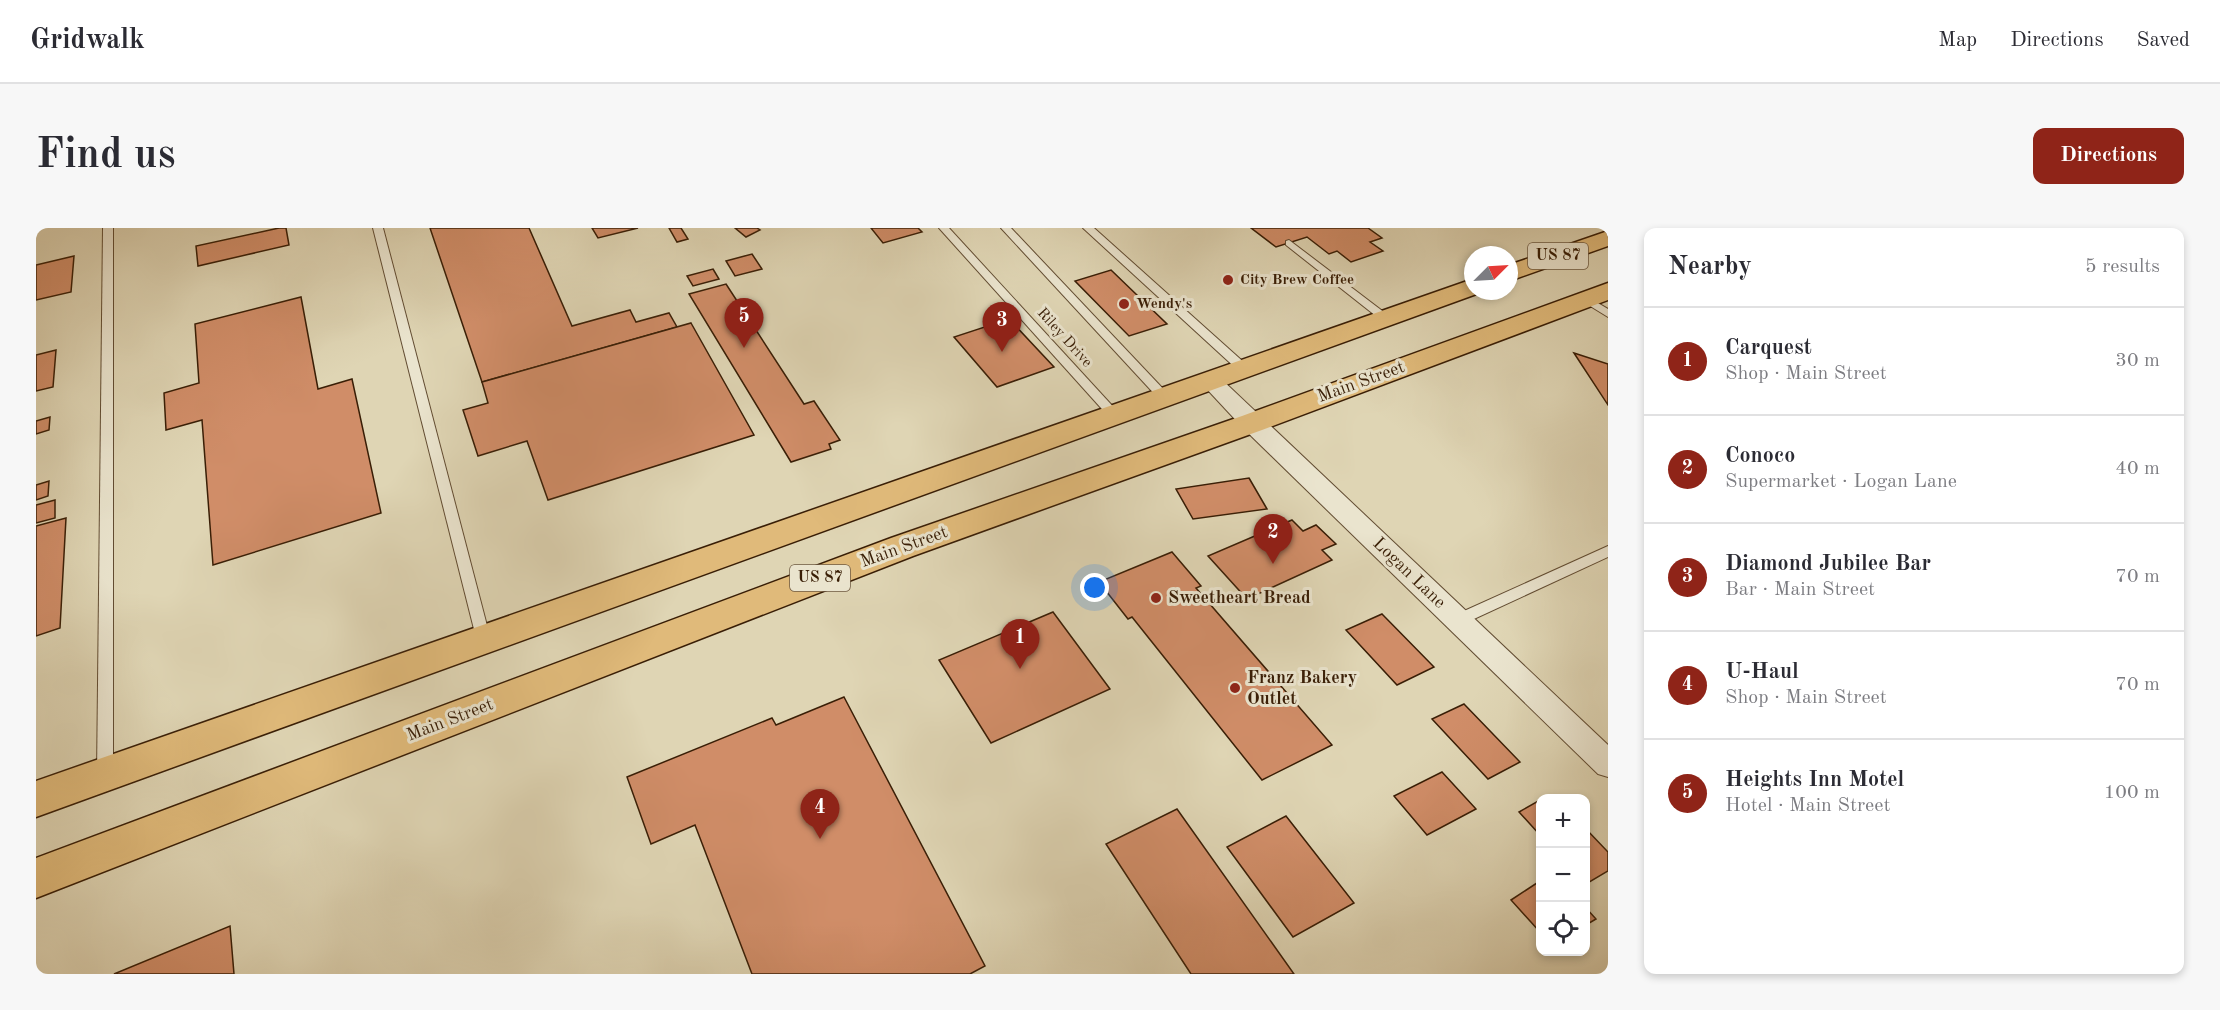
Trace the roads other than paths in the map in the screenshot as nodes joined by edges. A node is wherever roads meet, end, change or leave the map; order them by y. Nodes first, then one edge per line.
1 (108, 228) edge
2 (378, 228) edge
3 (944, 228) edge
4 (1006, 228) edge
5 (1088, 228) edge
6 (1608, 238) edge
7 (1289, 243) dead end
8 (1518, 270) edge
9 (1464, 289) edge
10 (1601, 302) edge
11 (1385, 318) junction
12 (1244, 369) junction
13 (1211, 381) junction
14 (1164, 397) junction
15 (1114, 414) junction
16 (1252, 423) junction
17 (1608, 551) edge
18 (1458, 620) junction
19 (484, 641) junction
20 (1608, 764) edge
21 (105, 775) junction
22 (36, 799) edge
23 (36, 878) edge

1 - 21 lane
2 - 19 lane
3 - 15 lane, Riley Drive
4 - 14 lane
5 - 12 lane
6 - 8 main road, US 87
7 - 11 lane
9 - 11 main road
10 - 16 main road, Main Street / US 87
11 - 12 main road
12 - 13 main road
13 - 14 main road
13 - 16 street, Logan Lane
14 - 15 main road
15 - 19 main road
16 - 18 street, Logan Lane
16 - 23 main road, Main Street / US 87
17 - 18 lane
18 - 20 street, Logan Lane
19 - 21 main road
21 - 22 main road

